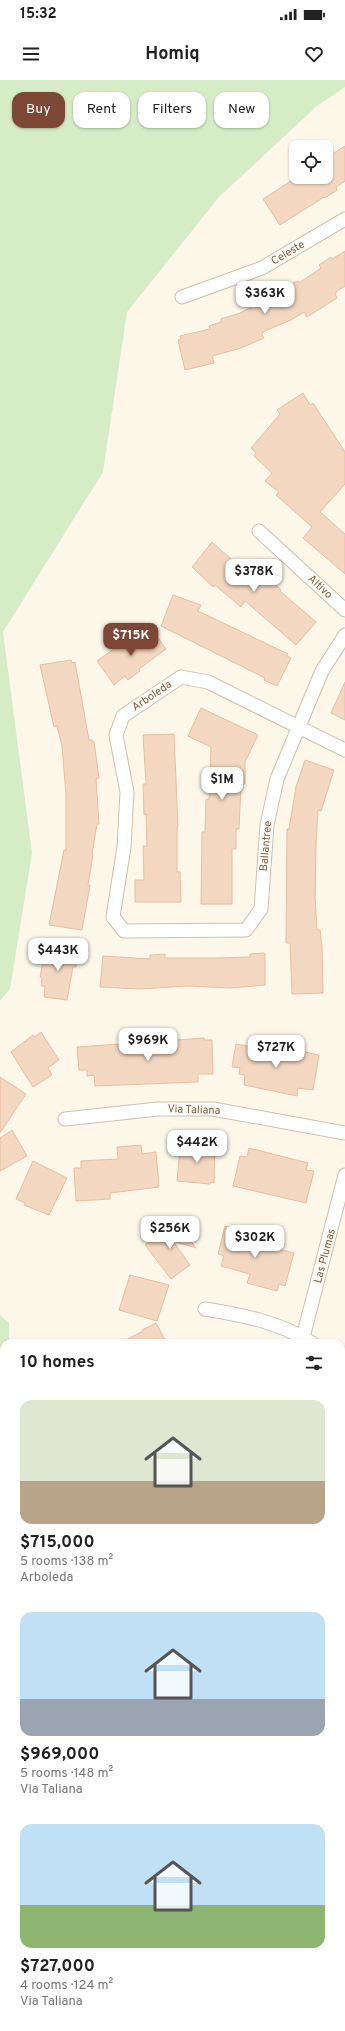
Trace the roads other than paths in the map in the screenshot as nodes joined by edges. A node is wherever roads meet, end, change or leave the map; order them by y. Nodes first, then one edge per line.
1 (345, 218) edge
2 (182, 297) dead end
3 (259, 530) dead end
4 (345, 610) edge
5 (345, 635) edge
6 (297, 728) junction
7 (345, 750) edge
8 (113, 917) joint
9 (65, 1119) dead end
10 (345, 1133) edge
11 (345, 1175) edge
12 (205, 1309) dead end
13 (305, 1339) edge
14 (308, 1339) edge

1 - 2 street, Celeste
3 - 4 street, Altivo
5 - 6 street, Ballantree
6 - 7 street, Arboleda
6 - 8 street, Ballantree
6 - 8 street, Arboleda
9 - 10 street, Via Taliana
11 - 14 street, Las Plumas
12 - 13 street

